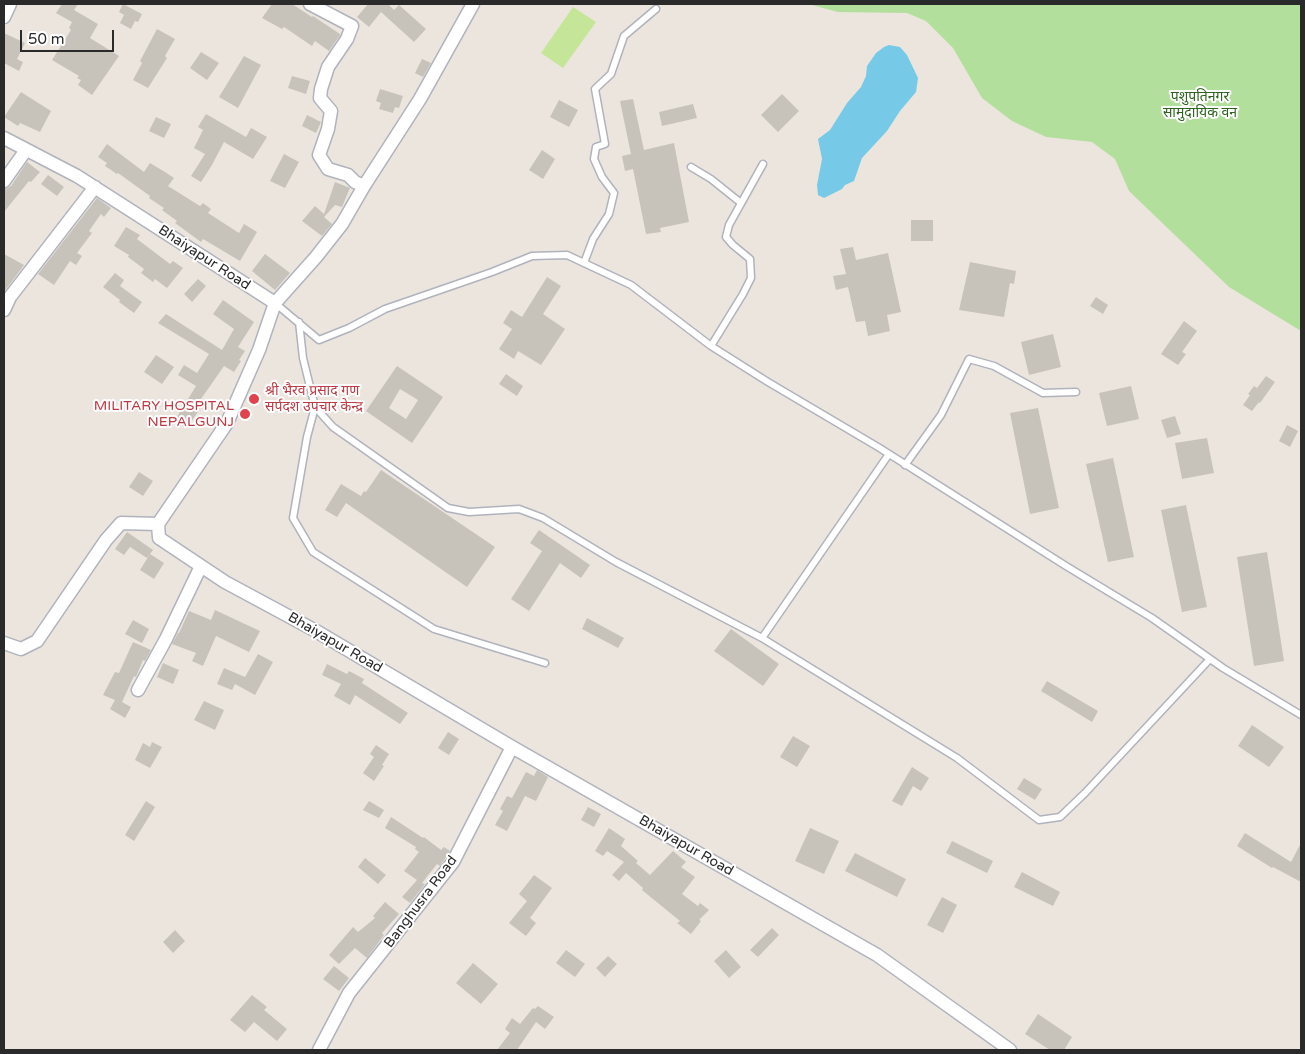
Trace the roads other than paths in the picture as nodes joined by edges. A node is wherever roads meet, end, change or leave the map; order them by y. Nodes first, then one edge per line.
1 (10, 4) edge
2 (310, 4) edge
3 (473, 4) edge
4 (656, 9) dead end
5 (4, 17) edge
6 (4, 138) edge
7 (26, 150) junction
8 (763, 164) dead end
9 (691, 167) dead end
10 (4, 181) edge
11 (364, 186) junction
12 (95, 187) junction
13 (741, 203) junction
14 (584, 263) junction
15 (275, 303) junction
16 (4, 310) edge
17 (299, 322) junction
18 (711, 346) junction
19 (1076, 392) dead end
20 (315, 407) junction
21 (889, 454) junction
22 (905, 465) junction
23 (158, 524) junction
24 (201, 566) junction
25 (762, 638) junction
26 (4, 643) edge
27 (1210, 659) junction
28 (545, 664) dead end
29 (138, 690) dead end
30 (1301, 715) edge
31 (512, 747) junction
32 (319, 1050) edge
33 (1010, 1050) edge

1 - 5 street
2 - 11 street
3 - 11 street
4 - 14 lane
6 - 7 street, Bhaiyapur Road
7 - 10 street
7 - 12 street, Bhaiyapur Road
8 - 13 lane
9 - 13 lane
11 - 15 street
12 - 15 street, Bhaiyapur Road
12 - 16 street
13 - 18 lane
14 - 17 lane
14 - 18 lane
15 - 17 lane
15 - 23 street
17 - 20 lane
18 - 21 lane
19 - 22 lane
20 - 25 lane
20 - 28 lane
21 - 22 lane
21 - 25 lane
22 - 27 lane
23 - 24 street, Bhaiyapur Road
23 - 26 street
24 - 29 street
24 - 31 street, Bhaiyapur Road
25 - 27 lane
27 - 30 lane
31 - 32 street, Banghusra Road
31 - 33 street, Bhaiyapur Road

